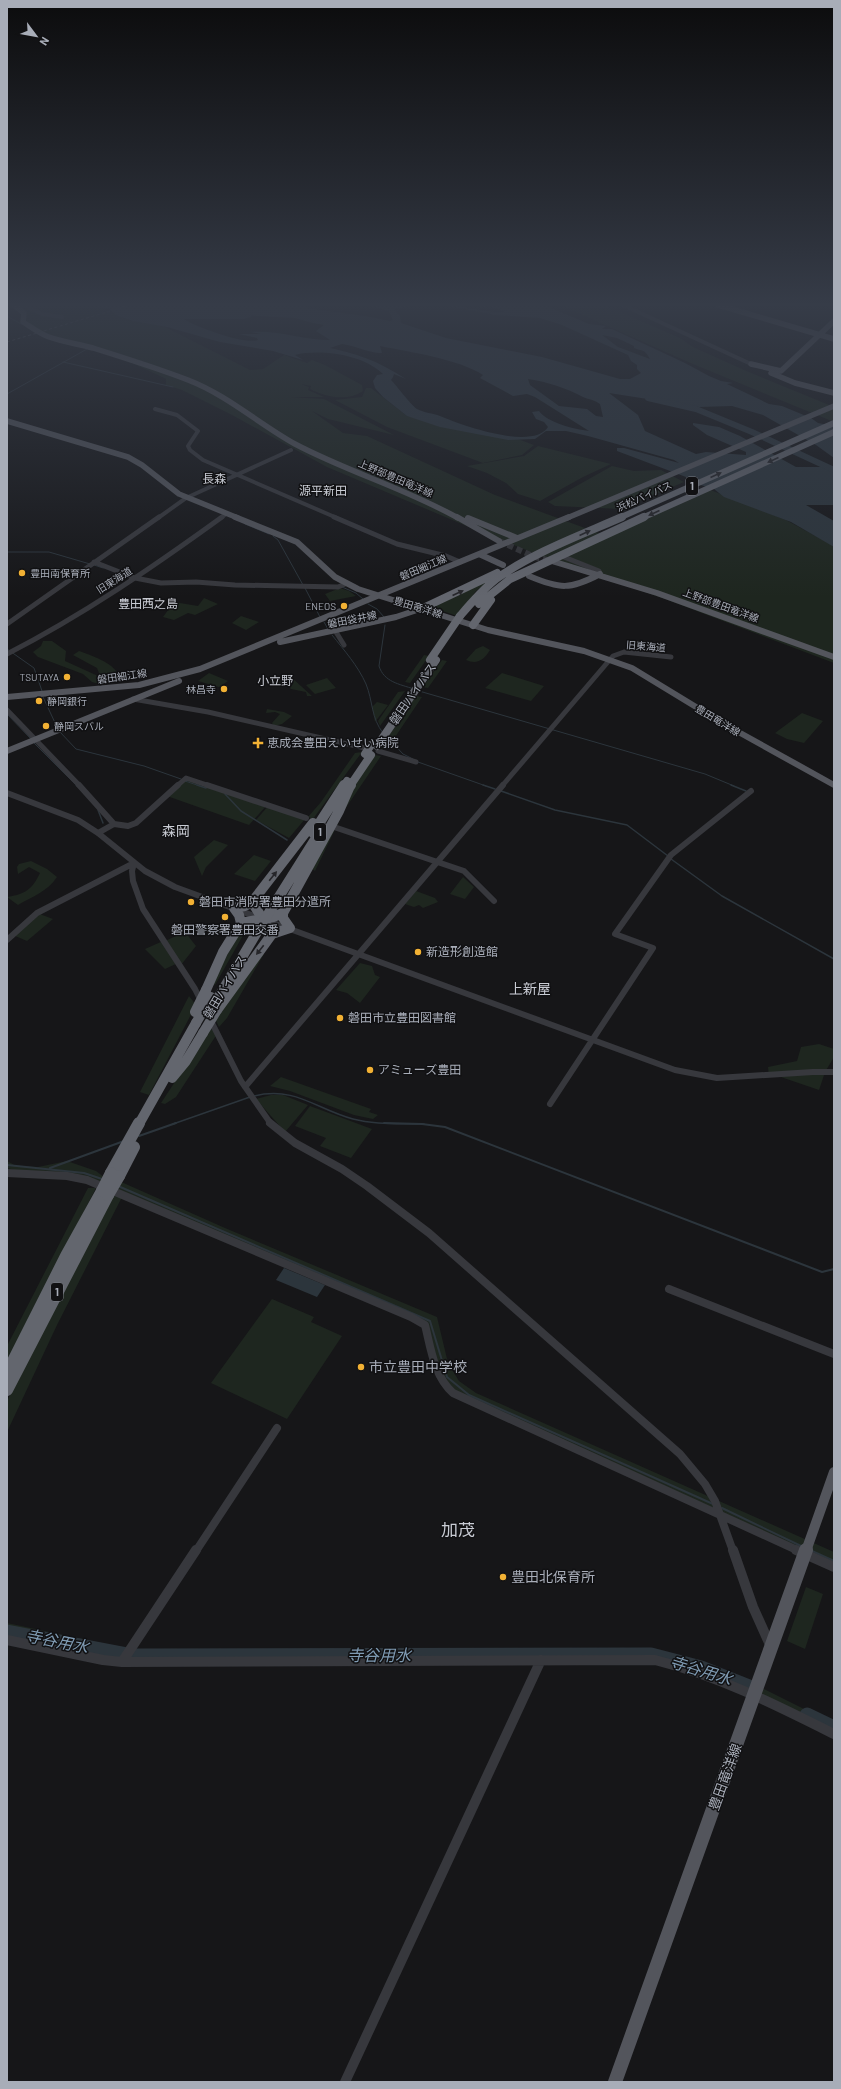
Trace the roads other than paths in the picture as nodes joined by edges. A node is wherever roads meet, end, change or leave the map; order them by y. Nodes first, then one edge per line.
1 (230, 402) edge
2 (834, 406) edge
3 (155, 409) dead end
4 (7, 421) edge
5 (834, 423) edge
6 (834, 432) edge
7 (291, 450) dead end
8 (237, 475) junction
9 (186, 498) junction
10 (226, 514) junction
11 (455, 515) junction
12 (519, 538) junction
13 (499, 541) tunnel mouth
14 (549, 549) junction
15 (479, 554) junction
16 (560, 555) junction
17 (94, 562) junction
18 (460, 562) junction
19 (555, 562) tunnel mouth
20 (503, 565) dead end
21 (600, 574) junction
22 (529, 576) dead end
23 (135, 578) junction
24 (345, 584) junction
25 (380, 596) junction
26 (422, 608) junction
27 (464, 617) junction
28 (7, 624) edge
29 (472, 625) junction
30 (304, 627) junction
31 (336, 632) junction
32 (305, 637) junction
33 (344, 645) dead end
34 (9, 653) edge
35 (834, 656) edge
36 (671, 657) dead end
37 (611, 659) junction
38 (7, 697) edge
39 (133, 698) junction
40 (7, 710) edge
41 (35, 740) junction
42 (371, 750) junction
43 (7, 751) edge
44 (416, 762) dead end
45 (352, 773) junction
46 (350, 786) junction
47 (834, 786) edge
48 (751, 791) dead end
49 (7, 793) edge
50 (306, 818) dead end
51 (114, 824) junction
52 (334, 827) dead end
53 (98, 833) junction
54 (438, 862) junction
55 (134, 863) junction
56 (494, 901) dead end
57 (252, 902) junction
58 (234, 908) junction
59 (283, 913) junction
60 (263, 918) junction
61 (241, 923) junction
62 (290, 928) junction
63 (272, 934) junction
64 (7, 940) edge
65 (360, 953) junction
66 (212, 1001) junction
67 (200, 1028) junction
68 (593, 1040) junction
69 (834, 1072) edge
70 (169, 1076) junction
71 (245, 1087) junction
72 (550, 1104) dead end
73 (7, 1172) edge
74 (105, 1193) junction
75 (670, 1289) dead end
76 (834, 1354) edge
77 (7, 1373) edge
78 (7, 1390) edge
79 (277, 1428) dead end
80 (834, 1472) edge
81 (722, 1516) junction
82 (806, 1550) junction
83 (834, 1567) edge
84 (7, 1640) edge
85 (772, 1647) junction
86 (125, 1657) junction
87 (541, 1660) junction
88 (754, 1695) junction
89 (834, 1734) edge
90 (345, 2082) edge
91 (614, 2082) edge

1 - 11 main road, 上野部豊田竜洋線
2 - 12 main road, 磐田細江線
3 - 8 street
4 - 9 main road, 豊田竜洋線
14 -> 5 highway, 浜松バイパス / 1
6 -> 16 highway, 浜松バイパス / 1
7 - 8 street
8 - 9 street
8 - 18 street
9 - 10 main road, 豊田竜洋線
9 - 17 street
10 - 23 street, 旧東海道
10 - 24 main road, 豊田竜洋線
11 - 12 main road, 上野部豊田竜洋線
11 - 13 main road, 上野部豊田竜洋線
12 - 15 main road, 磐田細江線
26 -> 14 highway, 1
14 - 27 highway, 磐田バイパス / 1
15 - 18 main road, 磐田細江線
15 - 20 main road
16 - 21 street
16 - 27 highway, 磐田バイパス / 1
16 - 29 highway, 1
17 - 23 street
17 - 28 street
18 - 25 main road, 磐田細江線
19 - 21 main road, 上野部豊田竜洋線
21 - 22 main road
21 - 35 main road, 上野部豊田竜洋線
23 - 24 street
23 - 34 street, 旧東海道
24 - 25 main road, 豊田竜洋線
25 - 26 main road, 豊田竜洋線
25 - 30 main road, 磐田細江線
26 - 29 main road, 豊田竜洋線
26 - 31 main road, 磐田袋井線
26 - 32 main road, 磐田袋井線
27 - 42 highway, 磐田バイパス / 1
29 - 37 main road, 豊田竜洋線
30 - 32 main road
30 - 38 main road, 磐田細江線
31 - 32 main road, 磐田袋井線
31 - 33 street
32 - 39 main road, 磐田袋井線
36 - 37 street, 旧東海道
37 - 47 main road, 豊田竜洋線
37 - 54 street
39 - 41 main road, 磐田袋井線
39 - 42 street
40 - 41 street
41 - 43 main road, 磐田袋井線
41 - 51 street
42 - 44 street
42 - 45 highway, 磐田バイパス / 1
42 - 46 highway, 磐田バイパス / 1
57 -> 45 highway
45 - 60 highway, 磐田バイパス / 1
46 - 59 highway
46 - 60 highway, 磐田バイパス / 1
48 - 68 street
49 - 53 street
50 - 51 street
51 - 53 street
52 - 54 street
53 - 55 street
54 - 56 street
54 - 65 street
55 - 58 street
55 - 64 street
55 - 71 street
57 - 58 highway
57 - 60 highway
58 - 60 street
58 - 61 highway
59 - 60 highway
59 - 62 highway
60 - 61 highway
60 - 62 street
60 - 63 highway
60 - 66 highway, 磐田バイパス / 1
61 - 66 highway
62 - 63 highway
62 - 65 street
63 -> 66 highway
65 - 68 street
65 - 71 street
66 - 67 highway, bridge
66 - 67 highway, 磐田バイパス / 1, bridge
66 - 70 highway, bridge
67 - 70 highway, 磐田バイパス / 1
68 - 69 street
68 - 72 street
70 - 74 highway, 磐田バイパス / 1, bridge
71 - 81 street
73 - 81 street
74 - 77 highway, 磐田バイパス / 1
74 - 78 highway, 磐田バイパス / 1
75 - 76 street
79 - 86 street
80 - 82 main road, 豊田竜洋線
81 - 82 street
81 - 85 street
82 - 83 street
82 - 85 main road, 豊田竜洋線
84 - 86 street
85 - 88 main road, 豊田竜洋線
86 - 87 street
87 - 88 street
87 - 90 street
88 - 89 street
88 - 91 main road, 豊田竜洋線

